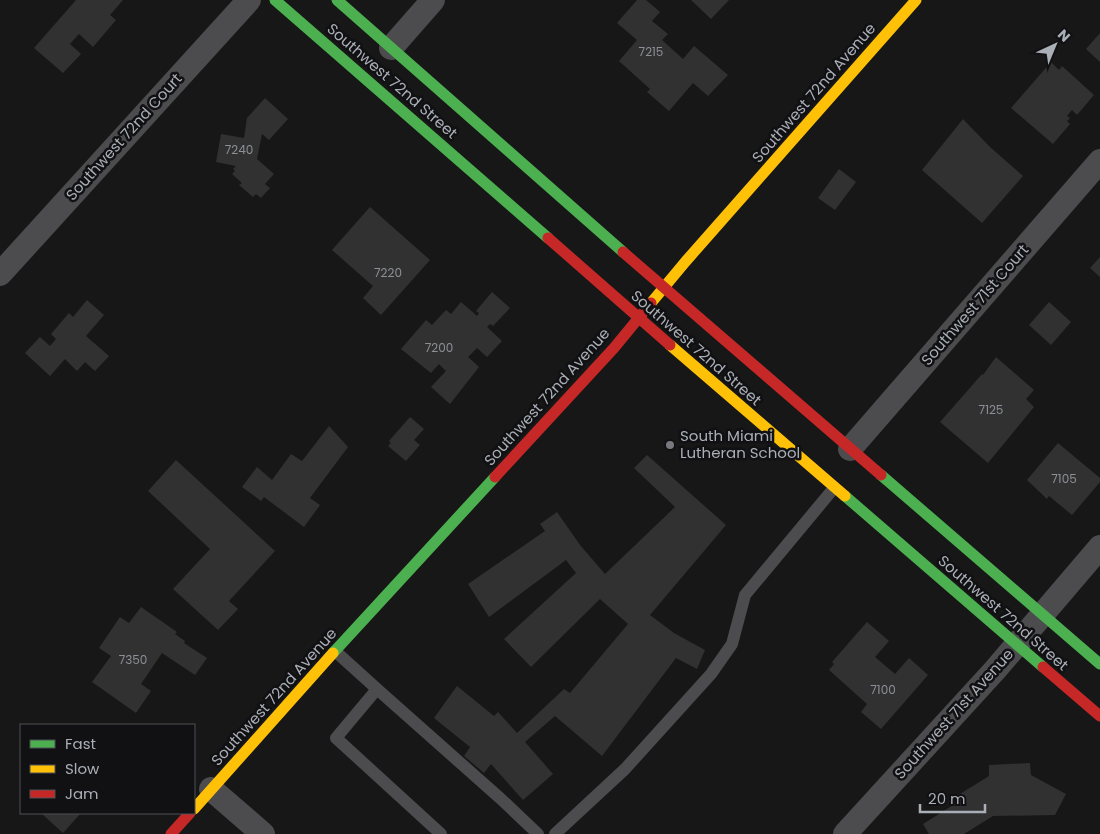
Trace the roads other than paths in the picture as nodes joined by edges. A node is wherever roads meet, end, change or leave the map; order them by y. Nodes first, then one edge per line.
1 (249, 0) edge
2 (275, 0) edge
3 (337, 0) edge
4 (433, 0) edge
5 (916, 0) edge
6 (390, 48) junction
7 (1100, 161) edge
8 (0, 274) edge
9 (664, 288) junction
10 (638, 318) junction
11 (850, 449) junction
12 (834, 488) junction
13 (1100, 547) edge
14 (1042, 614) junction
15 (1016, 644) junction
16 (335, 651) junction
17 (1100, 664) edge
18 (377, 689) junction
19 (1100, 716) edge
20 (212, 789) junction
21 (195, 808) edge
22 (189, 814) edge
23 (171, 834) edge
24 (264, 834) edge
25 (441, 834) edge
26 (538, 834) edge
27 (555, 834) edge
28 (845, 834) edge

1 - 8 street, Southwest 72nd Court
2 - 10 main road, Southwest 72nd Street
3 - 6 main road, Southwest 72nd Street
4 - 6 street
5 - 9 main road, Southwest 72nd Avenue
6 - 9 main road, Southwest 72nd Street
7 - 11 street, Southwest 71st Court
9 - 10 main road, Southwest 72nd Avenue
9 - 11 main road, Southwest 72nd Street
10 - 12 main road, Southwest 72nd Street
10 - 16 main road, Southwest 72nd Avenue
11 - 14 main road, Southwest 72nd Street
12 - 15 main road, Southwest 72nd Street
12 - 27 lane
13 - 14 street, Southwest 71st Avenue
14 - 15 street, Southwest 71st Avenue
14 - 17 main road, Southwest 72nd Street
15 - 19 main road, Southwest 72nd Street
15 - 28 street, Southwest 71st Avenue
16 - 18 lane
16 - 20 main road, Southwest 72nd Avenue
18 - 25 lane
18 - 26 lane
20 - 21 main road, Southwest 72nd Avenue
20 - 24 street
22 - 23 main road

